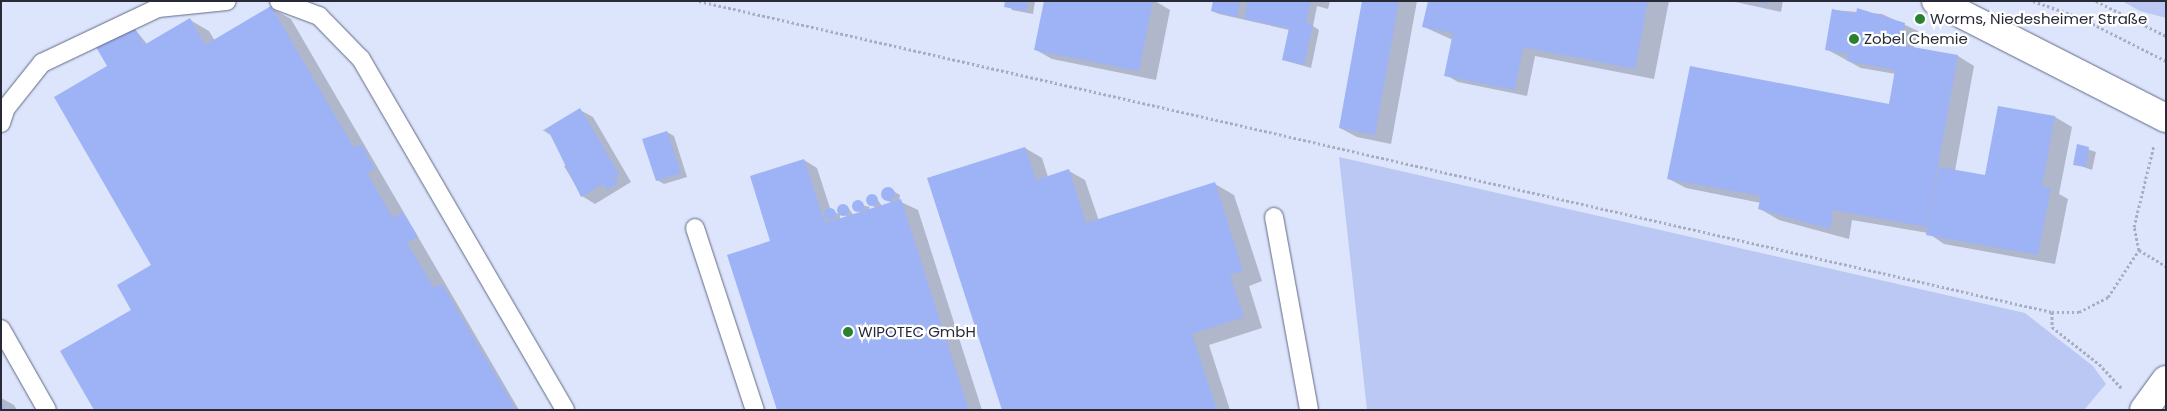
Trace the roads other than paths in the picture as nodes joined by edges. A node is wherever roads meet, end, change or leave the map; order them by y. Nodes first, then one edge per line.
1 (227, 1) edge
2 (279, 1) edge
3 (1936, 1) edge
4 (1, 123) edge
5 (2162, 128) edge
6 (1274, 217) dead end
7 (695, 228) dead end
8 (1, 329) edge
9 (2166, 380) edge
10 (2137, 404) edge
11 (47, 410) edge
12 (565, 410) edge
13 (755, 410) edge
14 (1309, 410) edge

1 - 4 lane
2 - 12 lane
3 - 5 main road
6 - 14 lane
7 - 13 lane
8 - 11 lane
9 - 10 main road

